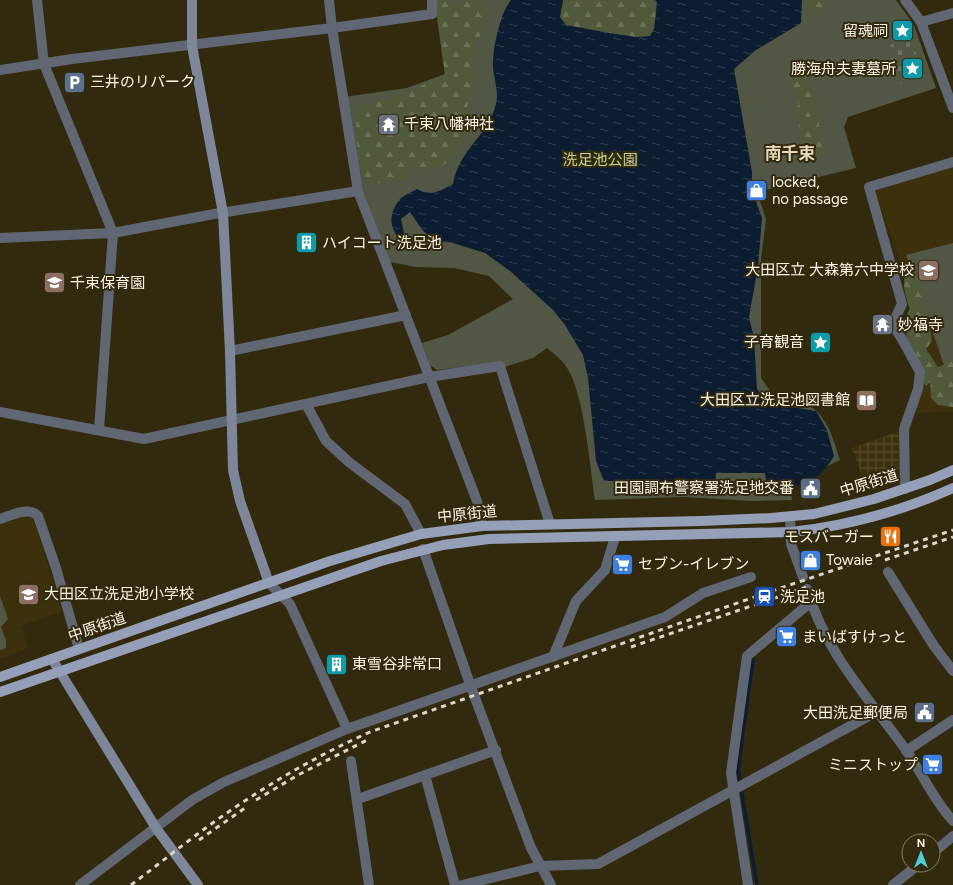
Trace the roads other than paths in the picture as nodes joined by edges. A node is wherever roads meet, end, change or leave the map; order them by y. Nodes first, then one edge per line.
1 (37, 0) edge
2 (192, 0) edge
3 (329, 0) edge
4 (432, 0) edge
5 (905, 0) edge
6 (953, 13) edge
7 (921, 22) junction
8 (332, 28) junction
9 (192, 46) junction
10 (44, 64) junction
11 (0, 70) edge
12 (949, 89) edge
13 (953, 108) edge
14 (953, 162) edge
15 (358, 191) junction
16 (223, 213) junction
17 (113, 233) junction
18 (0, 238) edge
19 (406, 315) junction
20 (230, 351) junction
21 (429, 377) junction
22 (306, 404) junction
23 (0, 412) edge
24 (230, 420) junction
25 (99, 430) junction
26 (953, 471) edge
27 (953, 488) edge
28 (905, 489) junction
29 (790, 516) junction
30 (0, 519) edge
31 (550, 524) junction
32 (482, 526) junction
33 (791, 532) junction
34 (421, 534) junction
35 (615, 536) junction
36 (423, 549) junction
37 (888, 572) dead end
38 (751, 577) dead end
39 (803, 577) dead end
40 (269, 582) junction
41 (807, 589) dead end
42 (281, 595) junction
43 (811, 602) junction
44 (79, 649) junction
45 (553, 657) junction
46 (52, 659) junction
47 (953, 671) edge
48 (60, 672) junction
49 (0, 677) edge
50 (471, 687) junction
51 (0, 692) edge
52 (876, 712) junction
53 (953, 720) edge
54 (347, 729) junction
55 (496, 750) junction
56 (906, 751) junction
57 (351, 761) dead end
58 (425, 775) junction
59 (733, 789) junction
60 (358, 800) junction
61 (953, 821) edge
62 (158, 830) junction
63 (953, 836) edge
64 (941, 846) edge
65 (540, 866) junction
66 (908, 873) edge
67 (195, 881) edge
68 (80, 885) edge
69 (369, 885) edge
70 (455, 885) edge
71 (462, 885) edge
72 (551, 885) edge
73 (748, 885) edge
74 (893, 885) edge

1 - 10 street
2 - 9 street
3 - 8 street
4 - 8 street
5 - 7 street
6 - 7 street
7 - 12 street
8 - 9 street
8 - 15 street
9 - 10 street
9 - 16 street
10 - 11 street
10 - 17 street
12 - 13 street
14 - 28 street
15 - 16 street
15 - 19 street
16 - 17 street
16 - 20 street
17 - 18 street
17 - 25 street
19 - 20 street
19 - 21 street
20 - 24 street
21 - 22 street
21 - 31 street
21 - 32 street
22 - 24 street
22 - 34 street
23 - 25 street
24 - 25 street
24 - 40 street
26 - 28 main road, 中原街道
27 - 33 main road, 中原街道
28 - 29 main road, 中原街道
29 - 31 main road, 中原街道
29 - 33 street
30 - 44 street
31 - 32 main road, 中原街道
32 - 34 main road, 中原街道
33 - 35 main road, 中原街道
33 - 39 street
34 - 40 main road, 中原街道
35 - 36 main road, 中原街道
35 - 45 street
36 - 42 main road, 中原街道
36 - 50 street
37 - 47 street
38 - 45 street
40 - 42 street
40 - 44 main road, 中原街道
41 - 43 street
42 - 48 main road, 中原街道
42 - 54 street
43 - 52 street
43 - 59 street
44 - 46 main road, 中原街道
45 - 50 street
46 - 48 street
46 - 49 main road, 中原街道
48 - 51 main road, 中原街道
48 - 62 street
50 - 54 street
50 - 55 street
52 - 56 street
52 - 59 street
53 - 56 street
54 - 62 street
55 - 58 street
55 - 65 street
56 - 61 street
57 - 60 street
58 - 60 street
58 - 70 street
59 - 65 street
59 - 73 street
60 - 69 street
62 - 67 street
62 - 68 street
63 - 64 street
65 - 71 street
65 - 72 street
66 - 74 street

